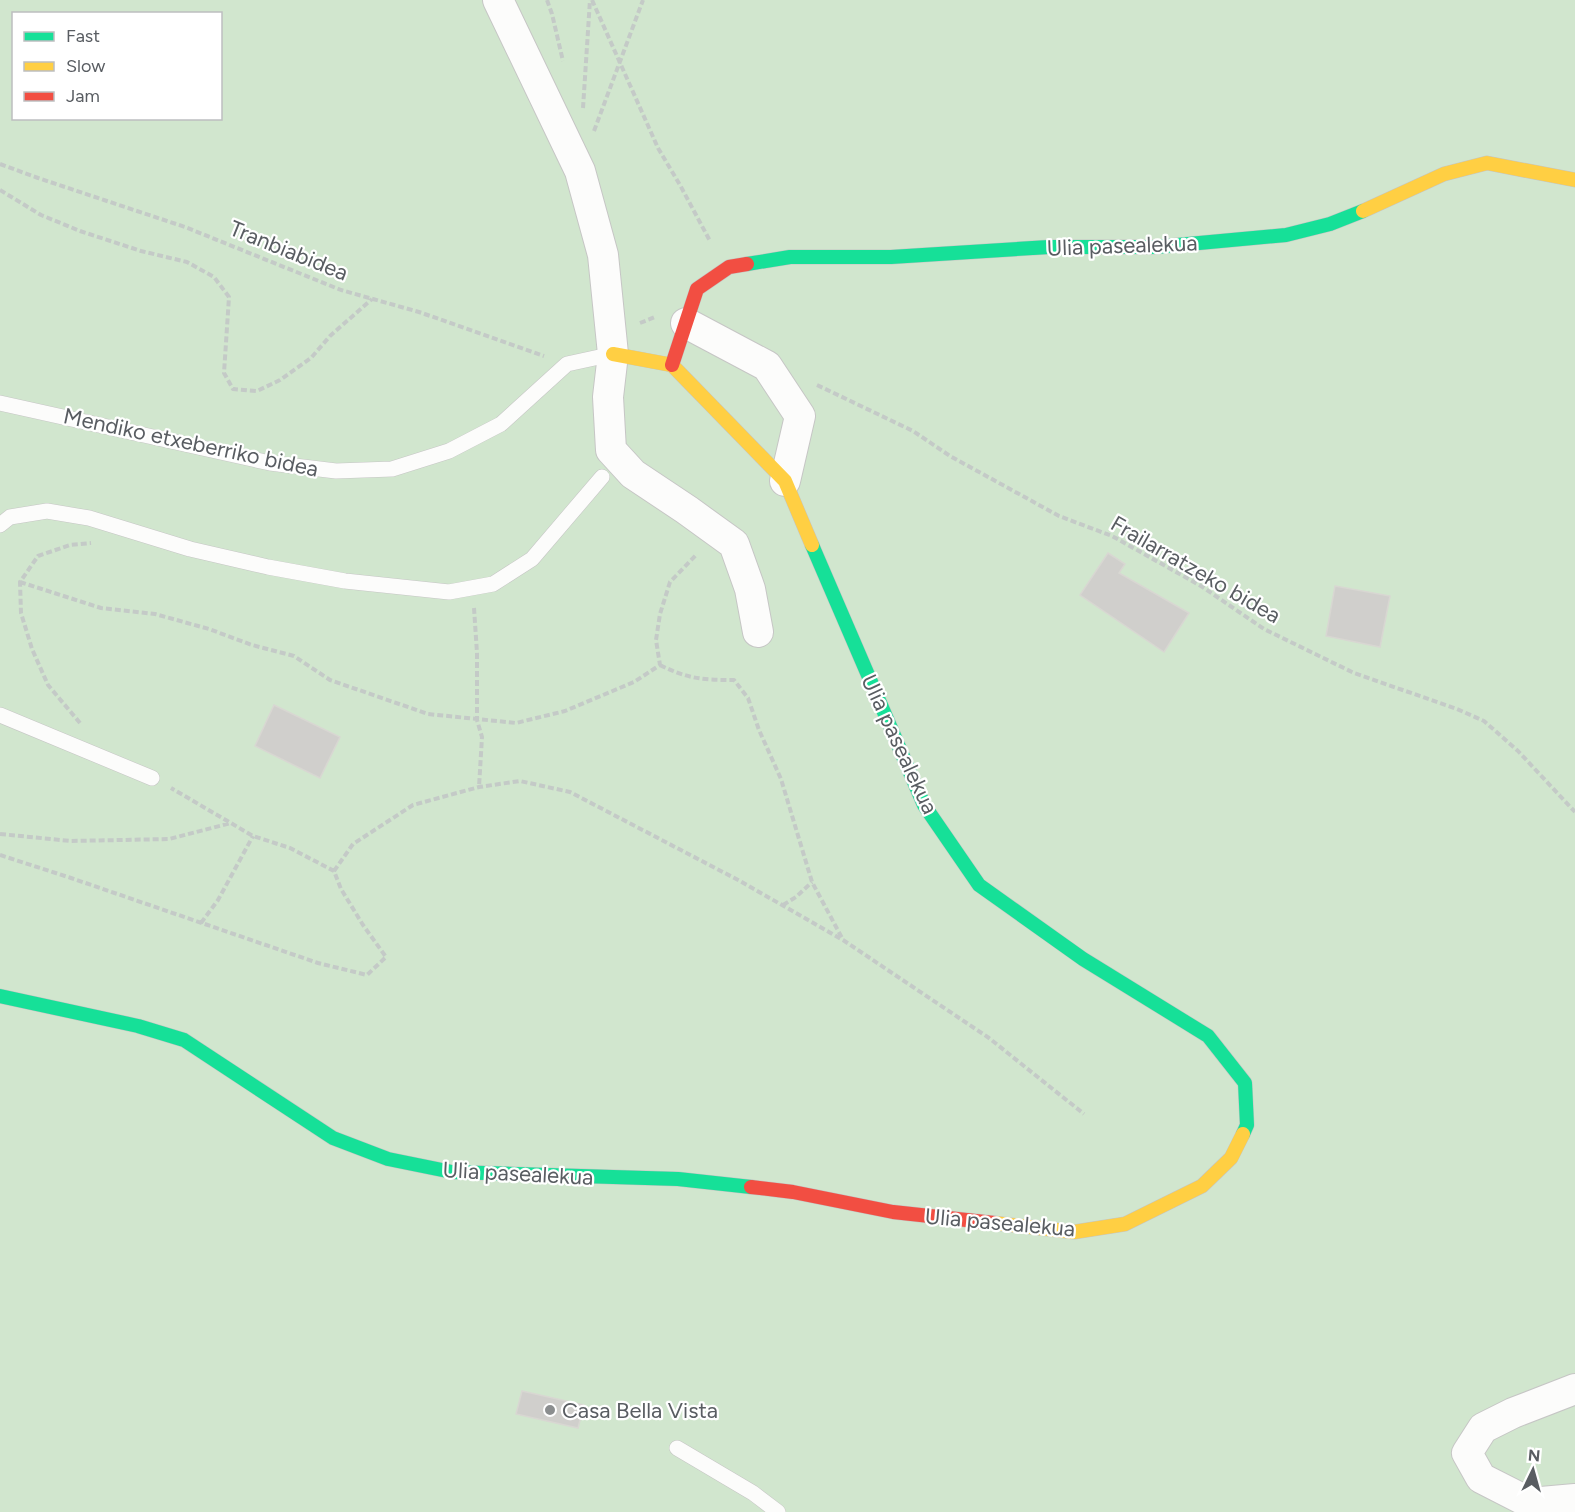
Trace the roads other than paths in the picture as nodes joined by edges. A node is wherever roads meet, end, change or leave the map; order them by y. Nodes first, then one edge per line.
1 (498, 0) edge
2 (1575, 180) edge
3 (686, 323) junction
4 (613, 354) junction
5 (672, 365) junction
6 (0, 403) edge
7 (602, 477) dead end
8 (784, 481) junction
9 (0, 525) edge
10 (758, 632) dead end
11 (0, 716) edge
12 (152, 778) road end
13 (0, 996) edge
14 (1575, 1389) edge
15 (677, 1448) dead end
16 (1575, 1498) edge
17 (778, 1512) edge

1 - 4 street
2 - 3 street, Ulia pasealekua
3 - 5 street
3 - 8 street
4 - 5 street
4 - 6 lane, Mendiko etxeberriko bidea
4 - 10 street
5 - 8 street, Ulia pasealekua
7 - 9 lane
8 - 13 street, Ulia pasealekua
11 - 12 lane
14 - 16 street
15 - 17 lane

